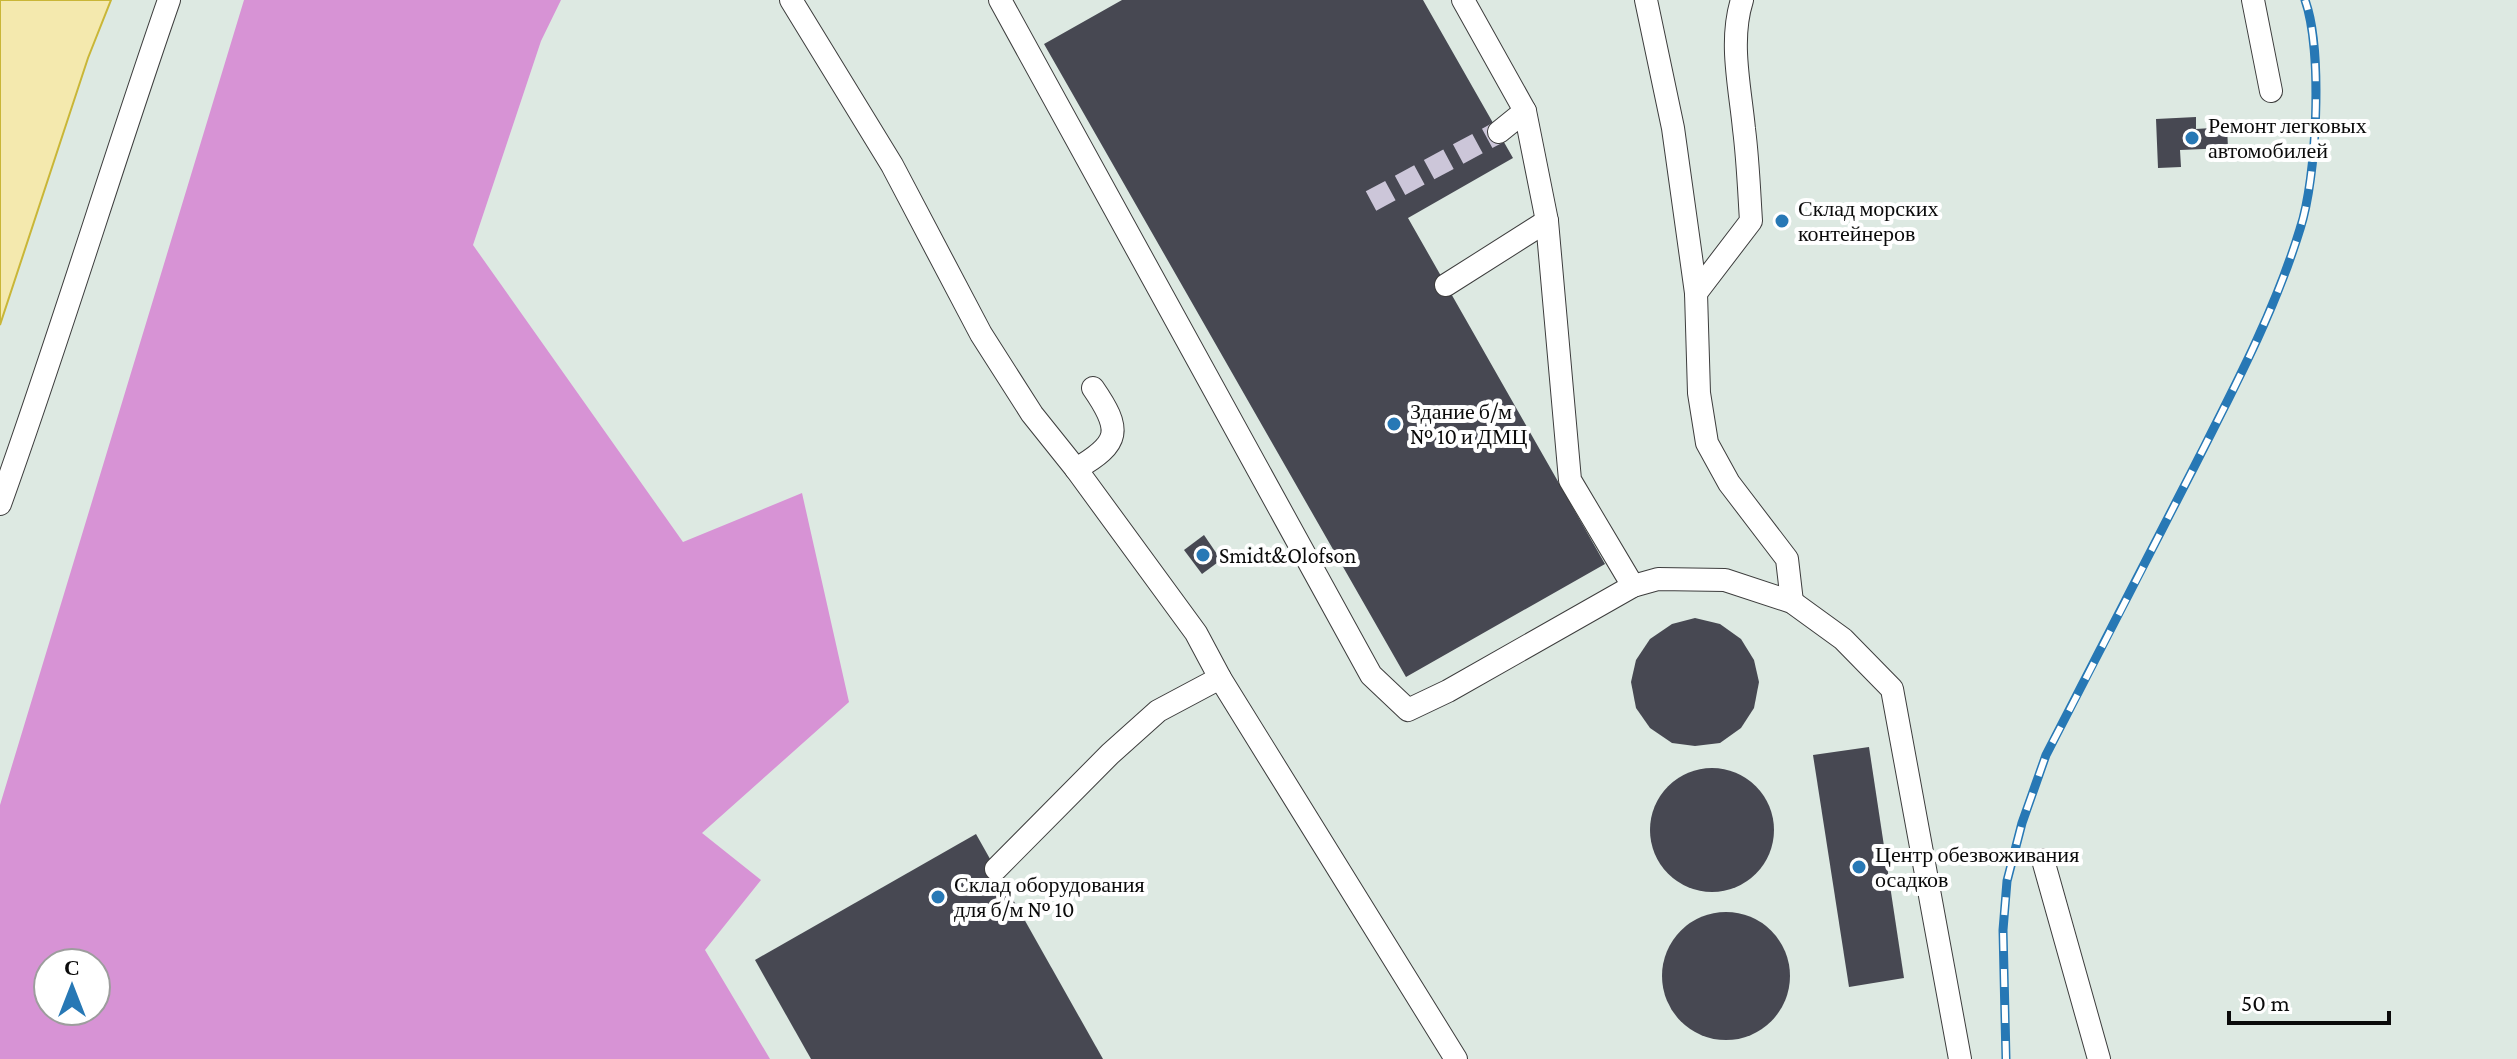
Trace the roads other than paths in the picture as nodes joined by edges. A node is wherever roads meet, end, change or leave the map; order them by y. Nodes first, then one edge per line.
1 (169, 0) edge
2 (791, 0) edge
3 (1000, 0) edge
4 (1463, 0) edge
5 (1646, 0) edge
6 (1742, 0) edge
7 (2253, 0) edge
8 (2271, 91) dead end
9 (1525, 111) junction
10 (1499, 132) tunnel mouth
11 (1547, 221) junction
12 (1446, 285) dead end
13 (1696, 293) junction
14 (1093, 388) dead end
15 (1076, 469) junction
16 (0, 504) edge
17 (1633, 586) junction
18 (1792, 602) junction
19 (1220, 678) junction
20 (2043, 860) dead end
21 (996, 869) dead end
22 (1456, 1059) edge
23 (1960, 1059) edge
24 (2099, 1059) edge

1 - 16 lane
2 - 15 lane
3 - 17 lane
4 - 9 lane
5 - 13 lane
6 - 13 lane
7 - 8 lane
9 - 10 lane
9 - 11 lane
11 - 12 lane
11 - 17 lane
13 - 18 lane
14 - 15 lane
15 - 19 lane
17 - 18 lane
18 - 23 lane
19 - 21 lane
19 - 22 lane
20 - 24 lane

